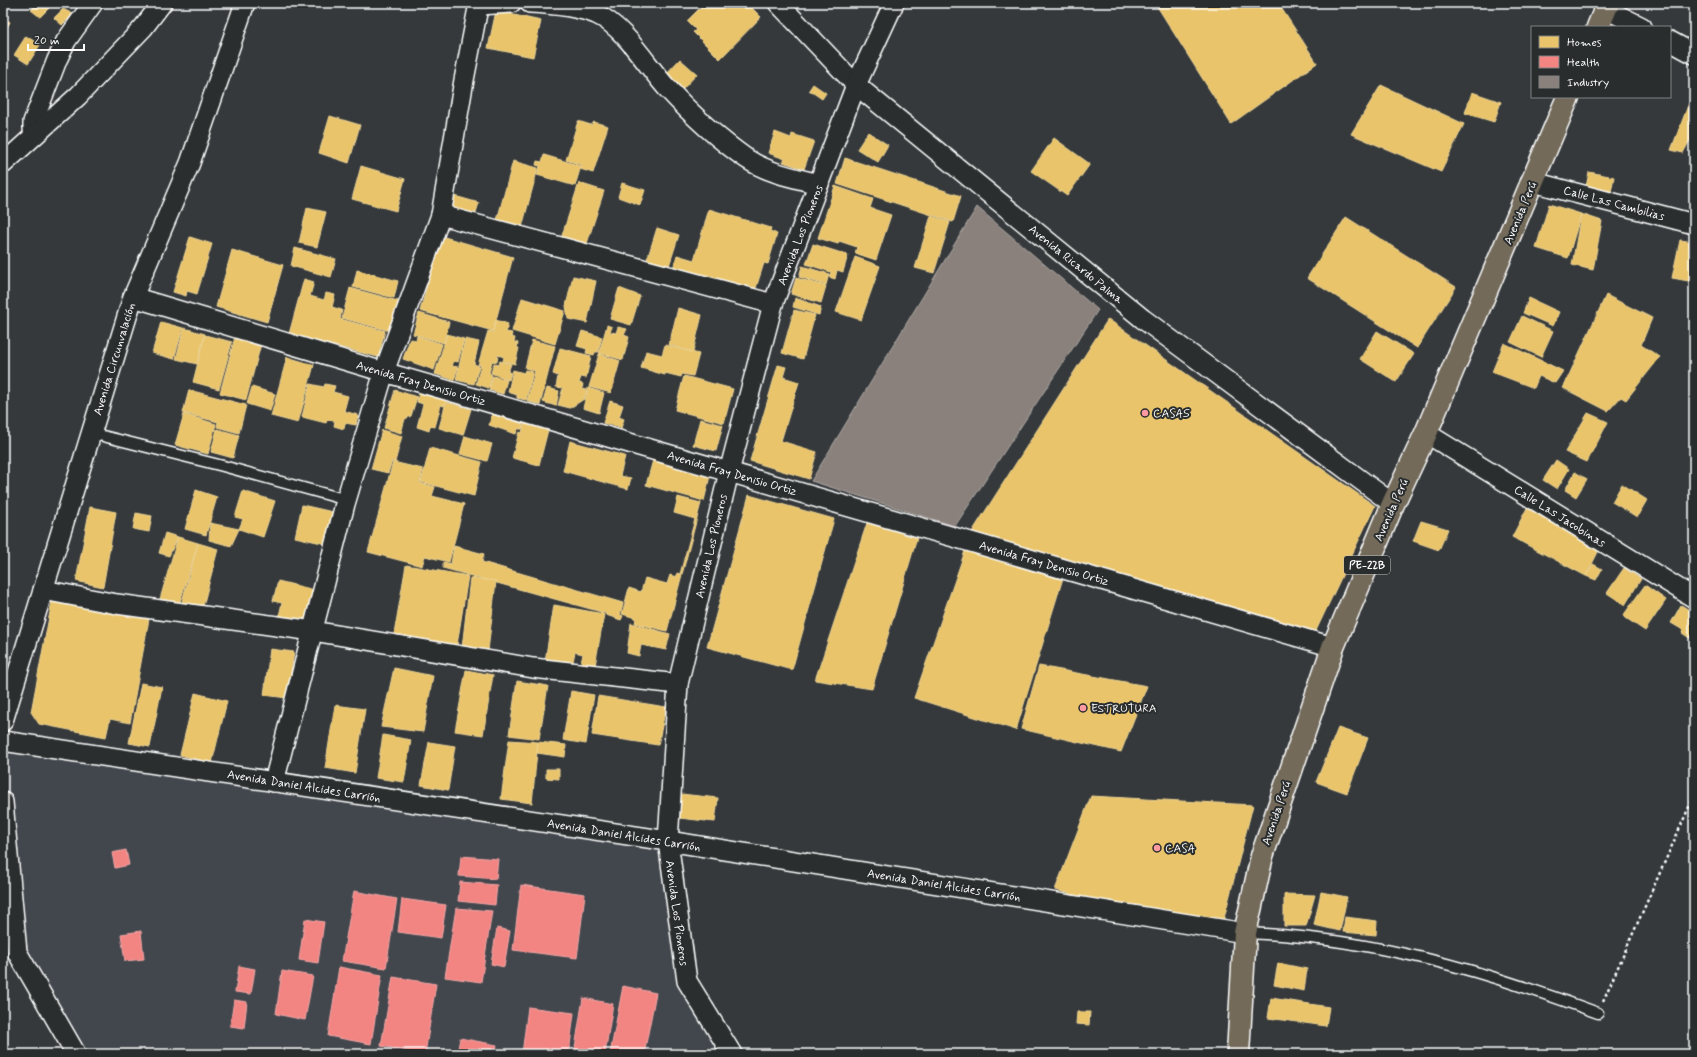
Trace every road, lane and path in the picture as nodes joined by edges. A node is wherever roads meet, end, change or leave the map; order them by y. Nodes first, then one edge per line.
1 (93, 3) edge
2 (162, 3) edge
3 (244, 3) edge
4 (510, 3) edge
5 (530, 3) edge
6 (778, 3) edge
7 (894, 3) edge
8 (479, 4) edge
9 (1604, 13) edge
10 (1639, 26) edge
11 (1671, 42) edge
12 (1694, 54) edge
13 (856, 85) junction
14 (1568, 98) edge
15 (36, 133) junction
16 (3, 164) edge
17 (1533, 182) junction
18 (819, 184) junction
19 (441, 215) junction
20 (1694, 224) edge
21 (133, 297) junction
22 (773, 304) junction
23 (384, 372) junction
24 (91, 433) junction
25 (1426, 433) junction
26 (729, 472) junction
27 (346, 500) junction
28 (1393, 504) junction
29 (43, 590) junction
30 (1694, 598) edge
31 (313, 631) junction
32 (1333, 647) junction
33 (678, 684) junction
34 (3, 722) edge
35 (3, 741) edge
36 (274, 782) junction
37 (1694, 796) edge
38 (3, 802) edge
39 (668, 841) junction
40 (1245, 933) junction
41 (1598, 1013) joint
42 (76, 1054) edge
43 (732, 1054) edge
44 (1238, 1054) edge

1 - 15 street
2 - 15 street
3 - 21 street, Avenida Circunvalación
4 - 8 street
5 - 18 street
6 - 13 street, Avenida Ricardo Palma
7 - 13 street, Avenida Los Pioneros
8 - 19 street
9 - 10 street
11 - 12 street
13 - 18 street, Avenida Los Pioneros
13 - 28 street, Avenida Ricardo Palma
14 - 17 highway, Avenida Perú / PE-22B
15 - 16 street
17 - 20 street, Calle Las Cambilias
17 - 25 highway, Avenida Perú / PE-22B
18 - 22 street, Avenida Los Pioneros
19 - 22 street
19 - 23 street
21 - 23 street, Avenida Fray Denisio Ortiz
21 - 24 street, Avenida Circunvalación
22 - 26 street, Avenida Los Pioneros
23 - 26 street, Avenida Fray Denisio Ortiz
23 - 27 street
24 - 27 lane
24 - 29 street, Avenida Circunvalación
25 - 28 highway, Avenida Perú / PE-22B
25 - 30 street, Calle Las Jacobinas
26 - 32 street, Avenida Fray Denisio Ortiz
26 - 33 street, Avenida Los Pioneros
27 - 31 street
28 - 32 highway, Avenida Perú / PE-22B
29 - 31 street
29 - 34 street, Avenida Circunvalación
31 - 33 street
31 - 36 street
32 - 40 highway, Avenida Perú / PE-22B
33 - 39 street, Avenida Los Pioneros
35 - 36 street, Avenida Daniel Alcides Carrión
36 - 39 street, Avenida Daniel Alcides Carrión
37 - 41 path
38 - 42 street
39 - 40 street, Avenida Daniel Alcides Carrión
39 - 43 street, Avenida Los Pioneros
40 - 41 lane
40 - 44 highway, Avenida Perú / PE-22B

